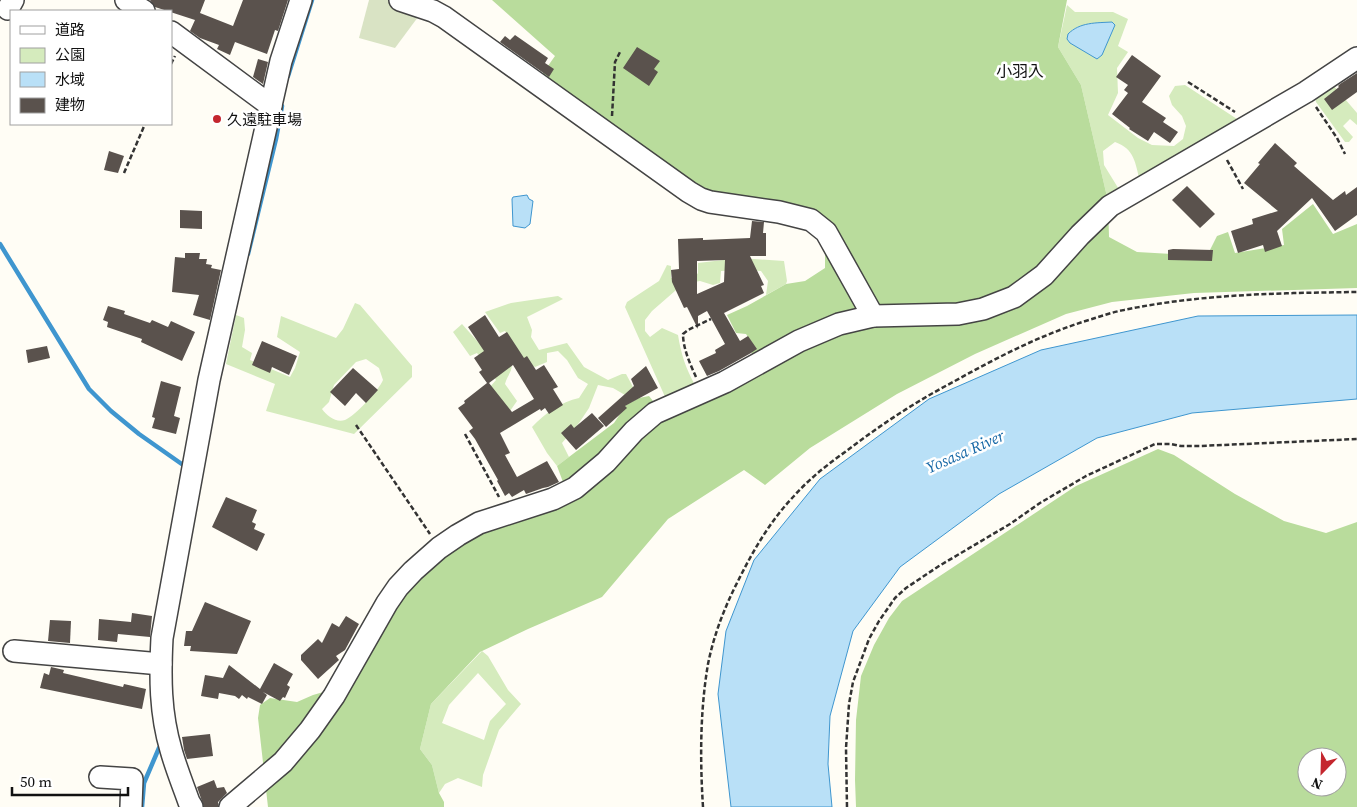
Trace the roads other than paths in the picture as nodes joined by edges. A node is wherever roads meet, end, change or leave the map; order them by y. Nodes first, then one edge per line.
1 (301, 0) edge
2 (400, 0) edge
3 (172, 33) edge
4 (1357, 58) edge
5 (271, 106) junction
6 (873, 316) junction
7 (14, 651) dead end
8 (160, 664) junction
9 (100, 776) dead end
10 (131, 807) edge
11 (192, 807) edge
12 (230, 807) edge

1 - 5 street
2 - 6 street
3 - 5 street
4 - 6 street
5 - 8 street
6 - 12 street
7 - 8 street
8 - 11 street
9 - 10 street

